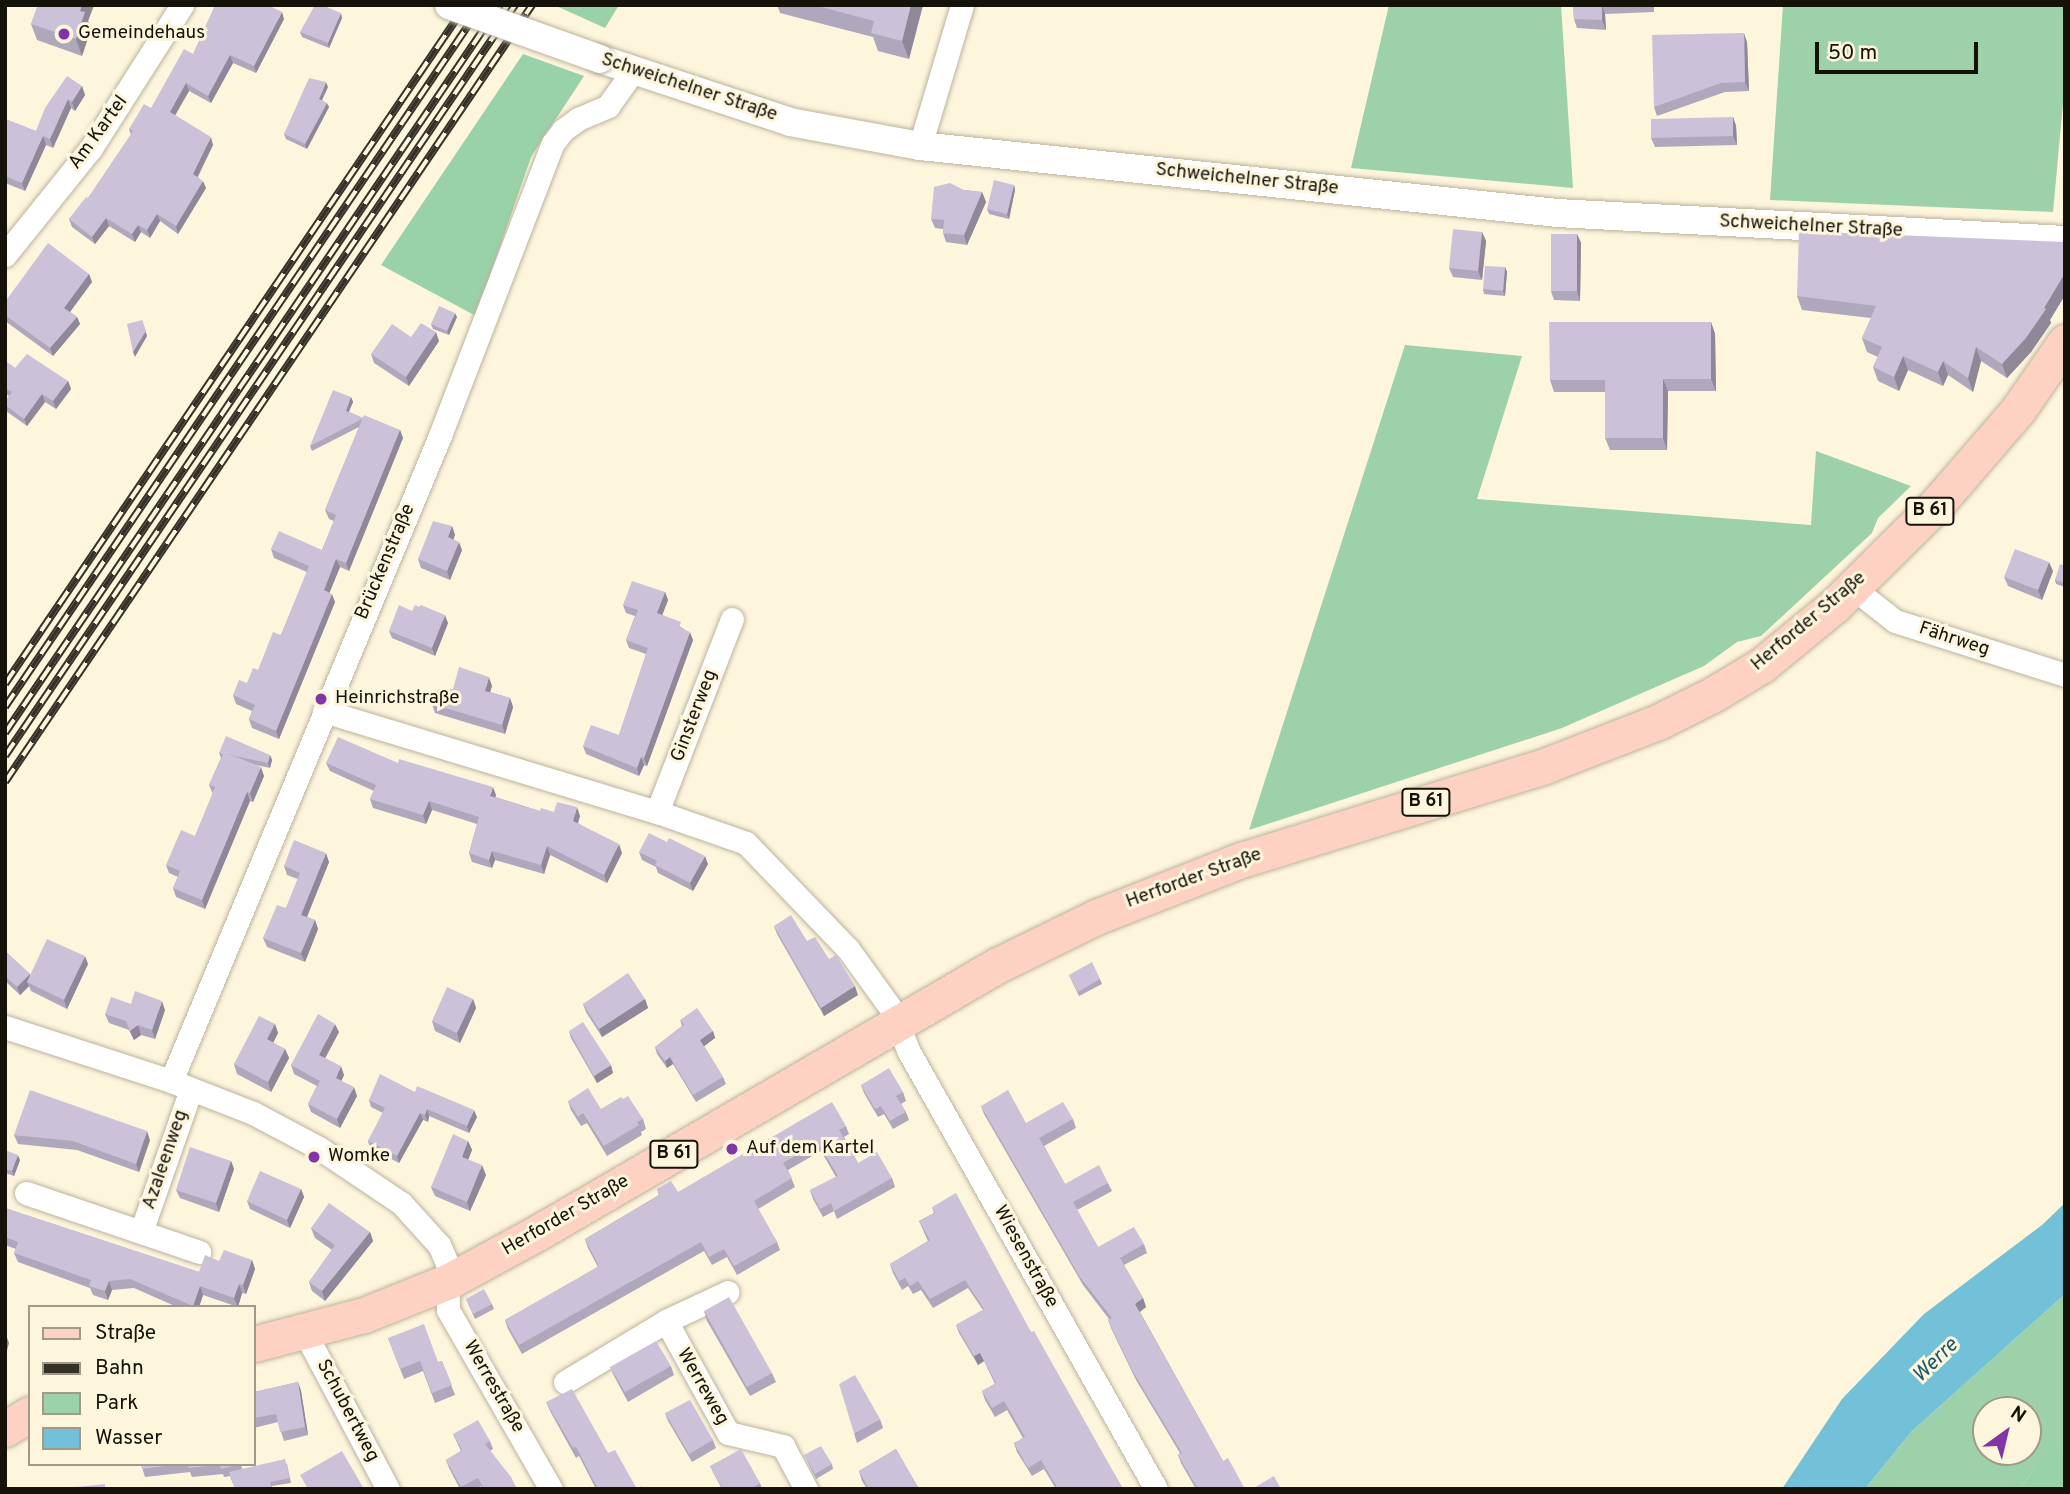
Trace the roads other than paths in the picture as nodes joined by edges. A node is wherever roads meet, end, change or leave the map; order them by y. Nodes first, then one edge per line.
1 (182, 5) edge
2 (449, 5) edge
3 (962, 5) edge
4 (633, 71) junction
5 (920, 146) junction
6 (2065, 240) edge
7 (8, 246) edge
8 (2065, 342) edge
9 (1853, 588) junction
10 (732, 619) dead end
11 (2065, 675) edge
12 (324, 711) junction
13 (657, 812) junction
14 (898, 1024) junction
15 (5, 1027) edge
16 (181, 1085) junction
17 (26, 1193) dead end
18 (141, 1232) junction
19 (199, 1252) dead end
20 (449, 1281) junction
21 (728, 1292) dead end
22 (666, 1321) junction
23 (305, 1333) junction
24 (256, 1343) edge
25 (565, 1382) dead end
26 (28, 1416) edge
27 (5, 1429) edge
28 (388, 1489) edge
29 (551, 1489) edge
30 (806, 1489) edge
31 (1156, 1489) edge

1 - 7 street, Am Kartel
2 - 4 street, Schweichelner Straße, bridge
3 - 5 street
4 - 5 street, Schweichelner Straße
4 - 12 street, Brückenstraße
5 - 6 street, Schweichelner Straße
8 - 9 main road, Herforder Straße / B 61
9 - 11 street, Fährweg
9 - 14 main road, Herforder Straße / B 61
10 - 13 street, Ginsterweg
12 - 13 street
12 - 16 street, Brückenstraße
13 - 14 street
14 - 20 main road, Herforder Straße / B 61
14 - 31 street, Wiesenstraße
15 - 16 street
16 - 18 street, Azaleenweg
16 - 20 street
17 - 18 street, Azaleenweg
18 - 19 street, Azaleenweg
20 - 23 main road, Herforder Straße / B 61
20 - 29 street, Werrestraße
21 - 22 street
22 - 25 street
22 - 30 street, Werreweg
23 - 24 main road, Herforder Straße / B 61
23 - 28 street, Schubertweg
26 - 27 main road

